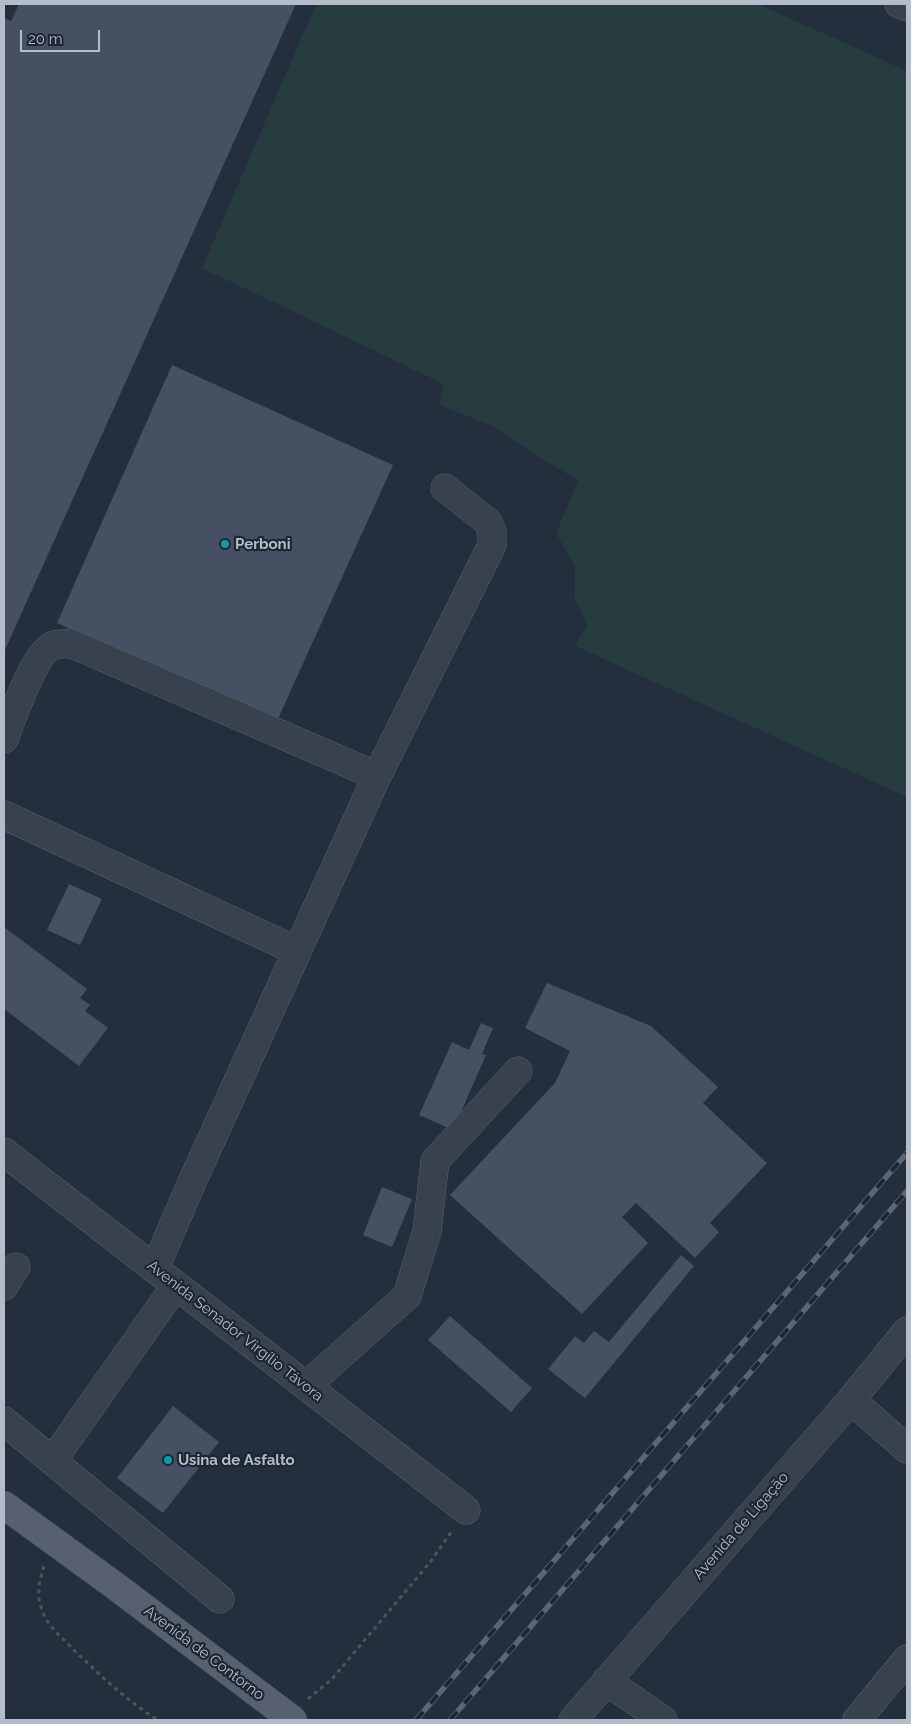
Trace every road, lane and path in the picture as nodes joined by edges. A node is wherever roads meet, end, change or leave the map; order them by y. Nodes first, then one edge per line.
1 (899, 4) edge
2 (907, 7) edge
3 (445, 488) dead end
4 (4, 739) edge
5 (377, 776) junction
6 (4, 815) edge
7 (297, 950) junction
8 (518, 1071) dead end
9 (4, 1152) edge
10 (155, 1268) junction
11 (176, 1285) junction
12 (907, 1331) edge
13 (306, 1386) junction
14 (851, 1400) junction
15 (4, 1421) edge
16 (907, 1449) edge
17 (53, 1460) junction
18 (4, 1505) edge
19 (466, 1510) joint
20 (54, 1542) junction
21 (220, 1598) dead end
22 (907, 1660) edge
23 (606, 1681) junction
24 (298, 1711) edge
25 (158, 1720) edge
26 (573, 1720) edge
27 (663, 1720) edge
28 (857, 1720) edge

1 - 2 street
3 - 5 street
4 - 5 street
5 - 7 street
6 - 7 street
7 - 10 street
8 - 13 street
9 - 10 street, Avenida Senador Virgílio Távora
10 - 11 street, Avenida Senador Virgílio Távora
11 - 13 street, Avenida Senador Virgílio Távora
11 - 17 street
12 - 14 street, Avenida de Ligação
13 - 19 street, Avenida Senador Virgílio Távora
14 - 16 street
14 - 23 street, Avenida de Ligação
15 - 17 street
17 - 21 street
18 - 20 main road
19 - 24 path
20 - 24 main road, Avenida de Contorno, bridge
20 - 25 path
22 - 28 street
23 - 26 street, Avenida de Ligação
23 - 27 street

